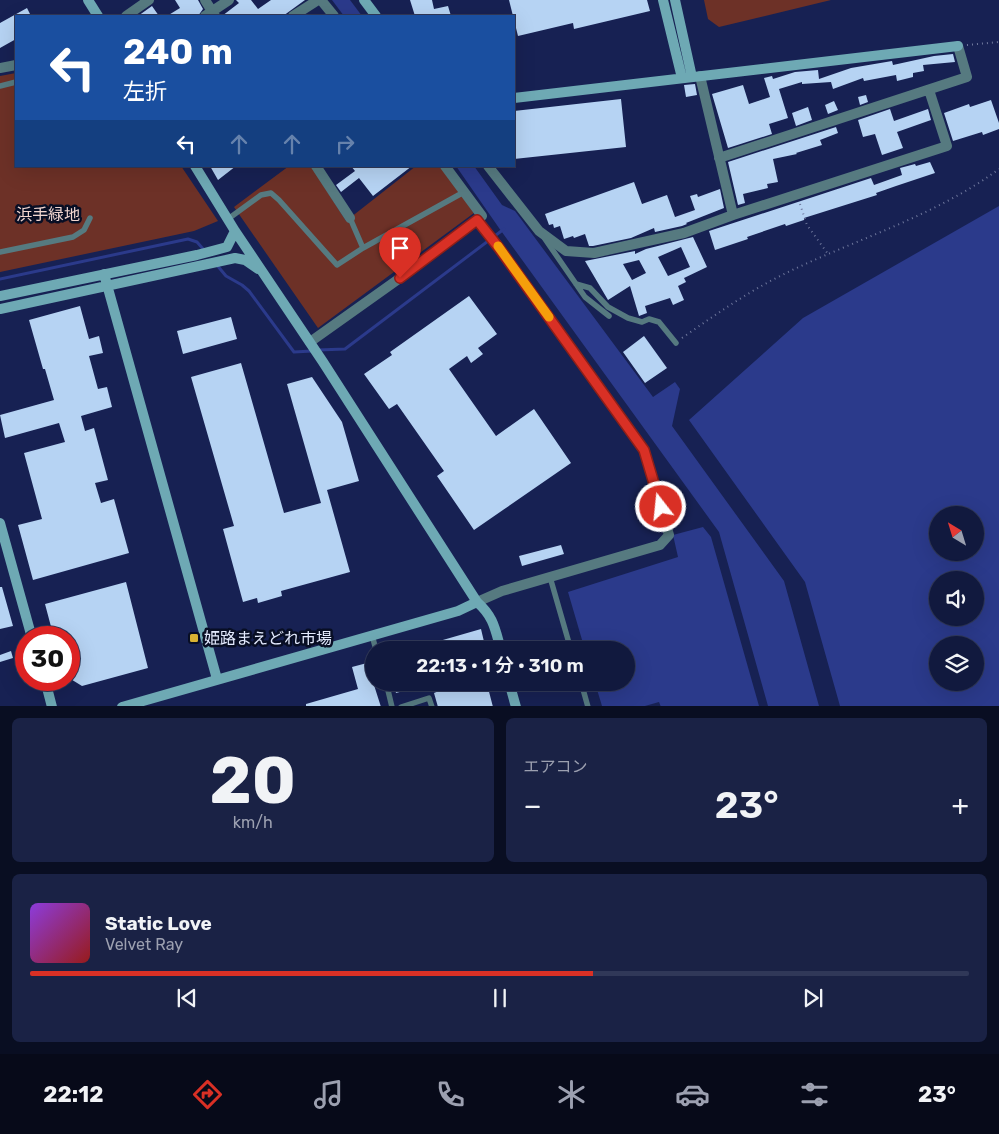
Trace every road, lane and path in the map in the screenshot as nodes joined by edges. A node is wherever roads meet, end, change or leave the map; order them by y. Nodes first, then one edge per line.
1 (88, 0) edge
2 (149, 0) edge
3 (205, 0) edge
4 (229, 0) edge
5 (318, 0) edge
6 (322, 0) edge
7 (365, 0) edge
8 (663, 0) edge
9 (675, 0) edge
10 (97, 15) edge
11 (127, 15) edge
12 (211, 15) edge
13 (295, 15) edge
14 (333, 15) edge
15 (375, 15) edge
16 (999, 42) edge
17 (958, 46) junction
18 (15, 65) edge
19 (0, 68) edge
20 (692, 77) junction
21 (15, 82) edge
22 (0, 86) edge
23 (929, 90) junction
24 (515, 98) edge
25 (719, 158) junction
26 (196, 167) edge
27 (317, 167) edge
28 (446, 167) edge
29 (489, 167) edge
30 (999, 169) edge
31 (464, 192) junction
32 (797, 195) junction
33 (733, 215) junction
34 (90, 218) dead end
35 (350, 218) joint
36 (228, 219) junction
37 (477, 220) junction
38 (235, 231) junction
39 (539, 231) junction
40 (245, 245) junction
41 (363, 248) junction
42 (0, 252) edge
43 (828, 254) junction
44 (235, 258) junction
45 (263, 272) junction
46 (104, 274) junction
47 (576, 284) junction
48 (107, 286) junction
49 (0, 296) edge
50 (0, 309) edge
51 (609, 316) dead end
52 (310, 342) junction
53 (676, 343) joint
54 (0, 523) edge
55 (550, 577) junction
56 (477, 602) junction
57 (29, 626) edge
58 (372, 636) junction
59 (373, 641) edge
60 (498, 641) edge
61 (568, 641) edge
62 (217, 679) junction
63 (48, 691) edge
64 (388, 691) edge
65 (512, 691) edge
66 (584, 691) edge
67 (52, 706) edge
68 (122, 706) edge
69 (392, 706) edge
70 (401, 706) edge
71 (432, 706) edge
72 (516, 706) edge
73 (588, 706) edge

1 - 10 street
2 - 11 street
3 - 12 street
4 - 12 street
5 - 13 street
6 - 14 street
7 - 15 street
8 - 20 street
9 - 20 street
16 - 17 path
17 - 20 street
17 - 23 street
18 - 19 street
20 - 24 street
20 - 25 street
21 - 22 lane
23 - 25 street
23 - 32 street
25 - 33 street
26 - 36 street
27 - 35 street
28 - 31 street
29 - 39 street
30 - 43 path
31 - 37 street
31 - 41 lane
32 - 33 street
32 - 43 path
33 - 39 street
34 - 42 lane
35 - 41 lane
36 - 38 street
36 - 41 lane
37 - 52 street
37 - 55 street
38 - 40 street
38 - 46 street
39 - 47 lane
40 - 44 street
40 - 45 street
43 - 53 path
44 - 45 street
44 - 48 street
45 - 52 street
46 - 48 street
46 - 49 street
47 - 51 lane
47 - 53 lane
48 - 50 street
48 - 62 street
52 - 56 street
54 - 57 street
55 - 56 street
55 - 61 lane
56 - 58 street
56 - 60 street
58 - 59 lane
58 - 62 street
62 - 68 street
63 - 67 street
64 - 69 lane
65 - 72 street
66 - 73 lane
70 - 71 lane

